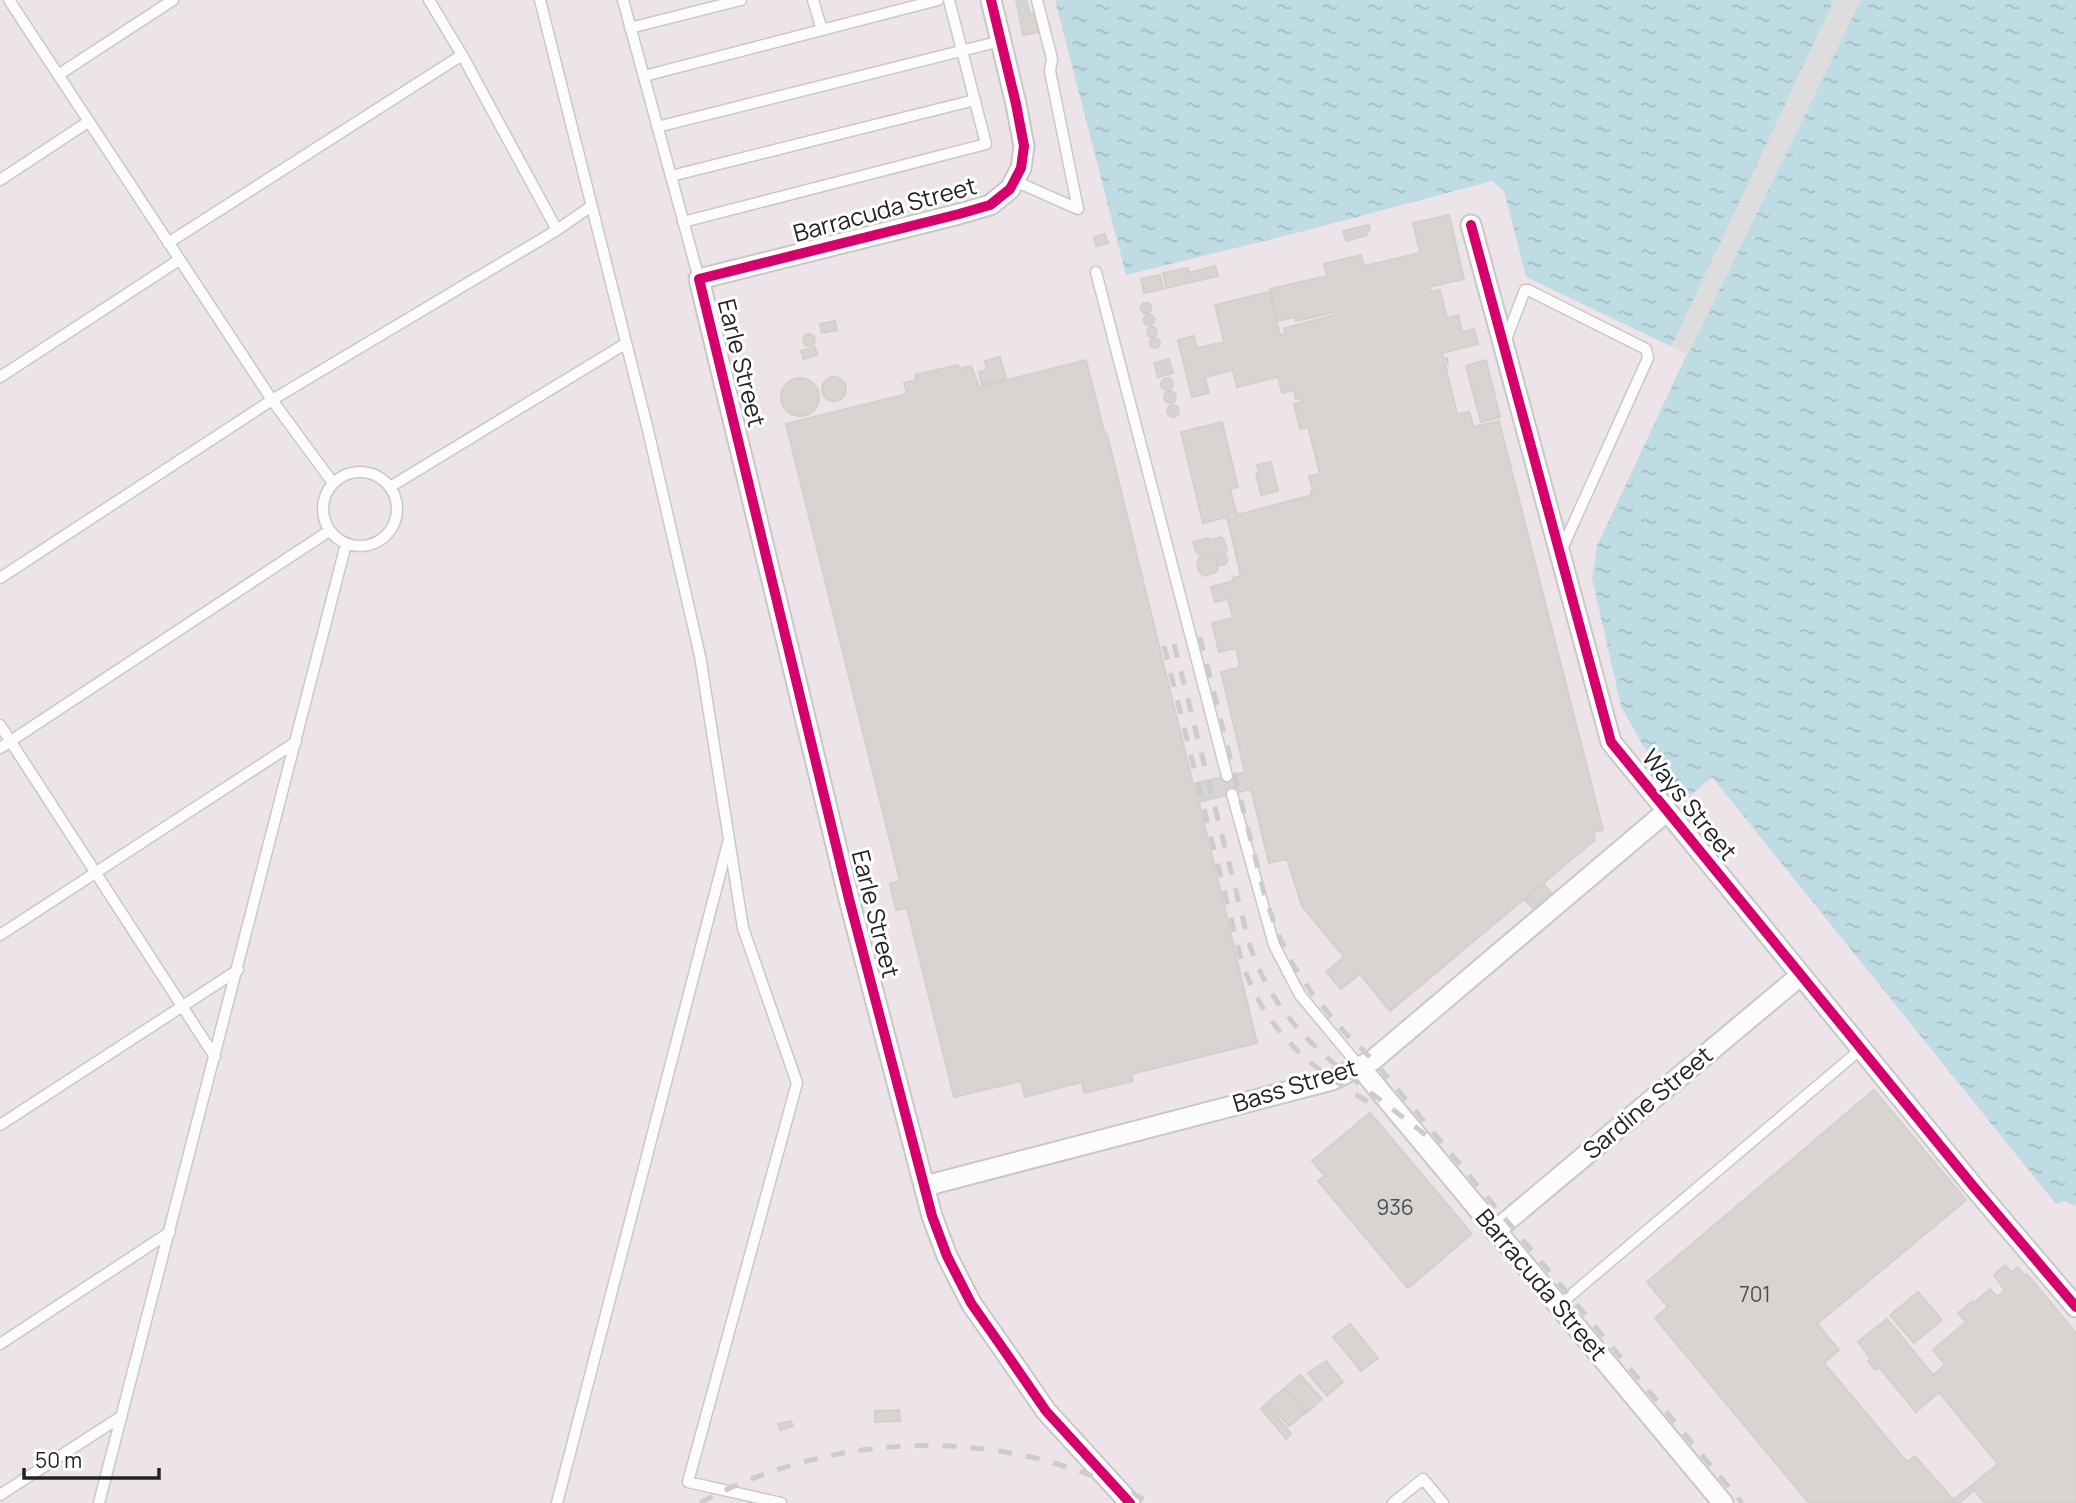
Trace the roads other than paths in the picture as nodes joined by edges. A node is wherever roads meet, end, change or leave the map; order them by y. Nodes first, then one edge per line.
1 (9, 0) edge
2 (173, 0) edge
3 (429, 0) edge
4 (540, 0) edge
5 (623, 0) edge
6 (741, 0) edge
7 (813, 0) edge
8 (938, 0) edge
9 (949, 0) edge
10 (991, 0) edge
11 (1037, 0) edge
12 (630, 29) junction
13 (822, 30) junction
14 (1001, 41) junction
15 (962, 51) junction
16 (462, 55) junction
17 (58, 75) junction
18 (643, 76) junction
19 (975, 100) junction
20 (89, 122) junction
21 (657, 127) junction
22 (671, 176) junction
23 (0, 180) edge
24 (1015, 181) junction
25 (590, 207) junction
26 (683, 222) junction
27 (1471, 225) dead end
28 (557, 230) junction
29 (168, 243) junction
30 (179, 260) junction
31 (1096, 272) dead end
32 (699, 279) junction
33 (625, 344) junction
34 (1503, 346) junction
35 (0, 377) edge
36 (272, 400) junction
37 (333, 483) junction
38 (390, 487) junction
39 (329, 531) junction
40 (346, 544) junction
41 (1560, 554) junction
42 (0, 578) edge
43 (0, 725) edge
44 (10, 741) junction
45 (296, 742) junction
46 (0, 748) edge
47 (1227, 776) dead end
48 (1232, 794) dead end
49 (1667, 811) junction
50 (729, 839) junction
51 (96, 873) junction
52 (0, 935) edge
53 (238, 970) junction
54 (1801, 975) junction
55 (182, 1006) junction
56 (1861, 1049) junction
57 (215, 1057) junction
58 (1360, 1067) junction
59 (0, 1125) edge
60 (925, 1186) junction
61 (1495, 1231) junction
62 (170, 1232) junction
63 (1558, 1306) junction
64 (2076, 1307) edge
65 (0, 1344) edge
66 (122, 1416) junction
67 (0, 1495) edge
68 (756, 1500) edge
69 (99, 1503) edge
70 (556, 1503) edge
71 (781, 1503) edge
72 (1130, 1503) edge
73 (1393, 1503) edge
74 (1443, 1503) edge
75 (1723, 1503) edge

1 - 17 lane
2 - 17 lane
3 - 16 lane
4 - 25 lane
5 - 12 lane, Earle Street
6 - 12 lane
7 - 13 lane
8 - 13 lane
9 - 15 lane
10 - 14 street
11 - 24 lane
12 - 18 lane, Earle Street
13 - 18 lane
14 - 15 lane
14 - 24 street
15 - 19 lane
15 - 21 lane
16 - 28 lane
16 - 29 lane
17 - 20 lane
18 - 21 lane, Earle Street
19 - 22 lane
19 - 26 lane
20 - 23 lane
20 - 29 lane
21 - 22 lane, Earle Street
22 - 26 lane, Earle Street
24 - 32 street, Barracuda Street
25 - 28 lane
25 - 33 lane
26 - 32 lane, Earle Street
27 - 34 street, Ways Street
28 - 36 lane
29 - 30 lane
30 - 35 lane
30 - 36 lane
31 - 47 lane
32 - 60 street, Earle Street
33 - 38 lane
33 - 50 lane
34 - 41 street, Ways Street
34 - 41 lane
36 - 37 lane
36 - 42 lane
37 - 38 lane
37 - 39 lane
38 - 40 lane
39 - 40 lane
39 - 44 lane
40 - 45 lane
41 - 49 street, Ways Street
43 - 44 lane
44 - 46 lane
44 - 51 lane
45 - 51 lane
45 - 53 lane
48 - 58 lane
49 - 54 street, Ways Street
49 - 58 street, Bass Street
50 - 68 lane
50 - 70 lane
51 - 52 lane
51 - 55 lane
53 - 55 lane
53 - 57 lane
54 - 56 street, Ways Street
54 - 61 street, Sardine Street
55 - 57 lane
55 - 59 lane
56 - 63 lane
56 - 64 street, Ways Street
57 - 62 lane
58 - 60 street, Bass Street
58 - 61 street, Barracuda Street
60 - 72 street, Earle Street
61 - 63 street, Barracuda Street
62 - 65 lane
62 - 66 lane
63 - 75 street, Barracuda Street
66 - 67 lane
66 - 69 lane
68 - 71 lane
73 - 74 lane

